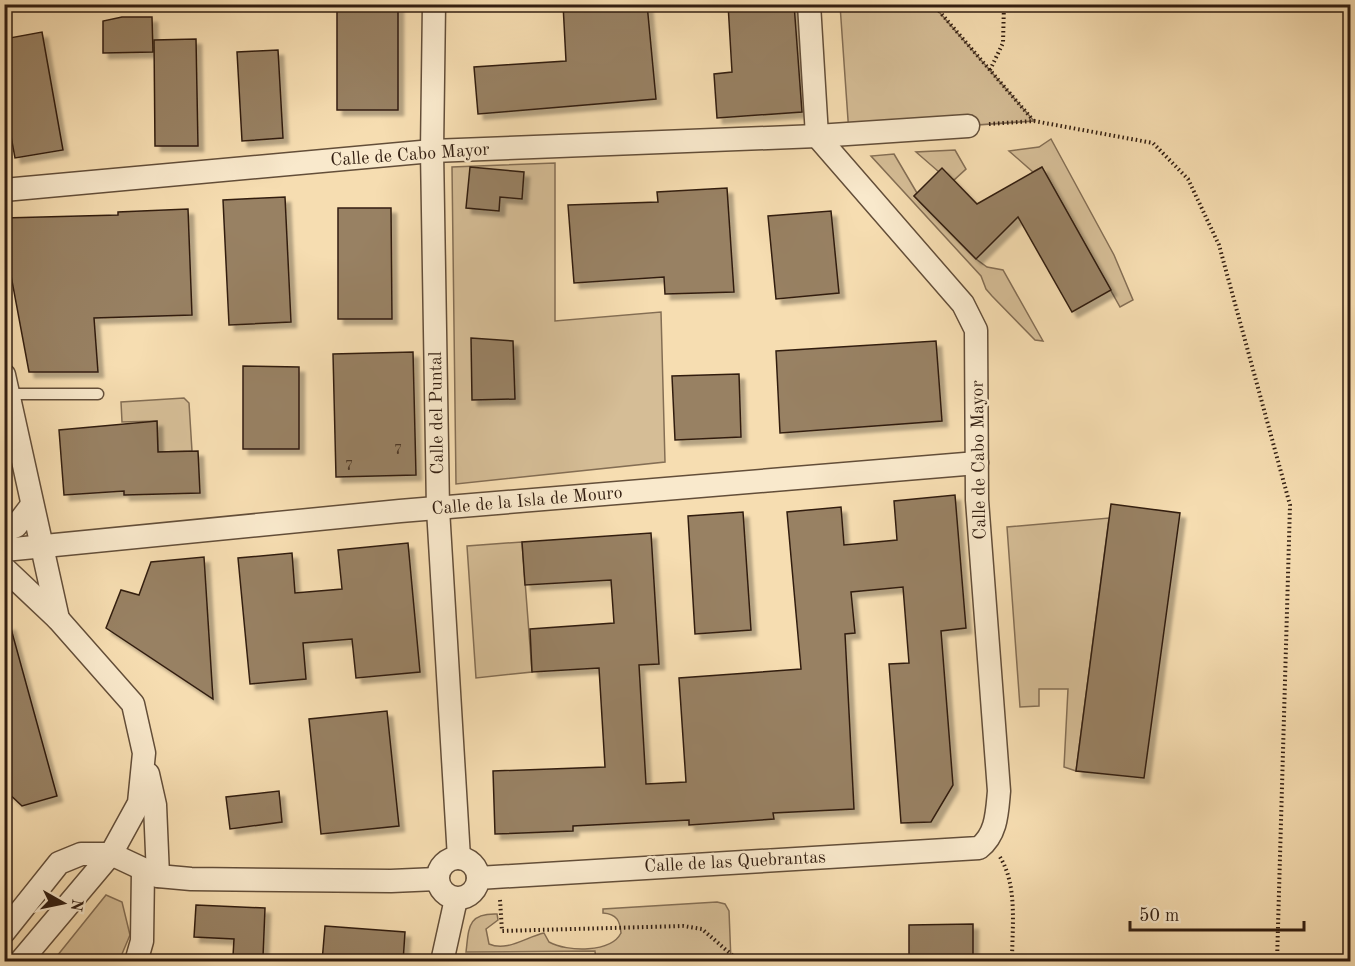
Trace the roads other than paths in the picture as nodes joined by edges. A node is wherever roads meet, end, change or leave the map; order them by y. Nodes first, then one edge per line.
1 (434, 4) edge
2 (809, 4) edge
3 (968, 126) road end
4 (817, 136) junction
5 (432, 151) junction
6 (4, 190) edge
7 (7, 385) edge
8 (98, 394) dead end
9 (978, 463) junction
10 (32, 505) junction
11 (438, 509) junction
12 (4, 531) edge
13 (77, 543) junction
14 (42, 546) junction
15 (4, 550) edge
16 (4, 568) edge
17 (50, 582) junction
18 (58, 619) junction
19 (144, 753) junction
20 (990, 840) joint
21 (111, 854) junction
22 (459, 858) junction
23 (151, 873) junction
24 (488, 878) junction
25 (437, 879) junction
26 (456, 899) junction
27 (4, 932) edge
28 (20, 962) edge
29 (136, 962) edge
30 (442, 962) edge

1 - 5 street, Calle del Puntal
2 - 4 street
3 - 4 street, Calle de Cabo Mayor
4 - 5 street, Calle de Cabo Mayor
4 - 9 street, Calle de Cabo Mayor
5 - 6 street, Calle de Cabo Mayor
5 - 11 street, Calle del Puntal
7 - 8 lane
7 - 10 street
9 - 11 street, Calle de la Isla de Mouro
9 - 20 street, Calle de Cabo Mayor
10 - 12 street
10 - 14 street
11 - 13 street, Calle de la Isla de Mouro
11 - 22 street, Calle del Puntal
13 - 14 street, Calle de la Isla de Mouro
13 - 17 street
14 - 15 street, Calle de la Isla de Mouro
14 - 17 street
16 - 18 street
17 - 18 street
18 - 19 street
19 - 21 street
19 - 23 street
20 - 24 street, Calle de las Quebrantas
21 - 23 street
21 - 27 street
21 - 28 street
22 - 24 street
22 - 25 street
23 - 25 street
23 - 29 street
24 - 26 street
25 - 26 street
26 - 30 street

